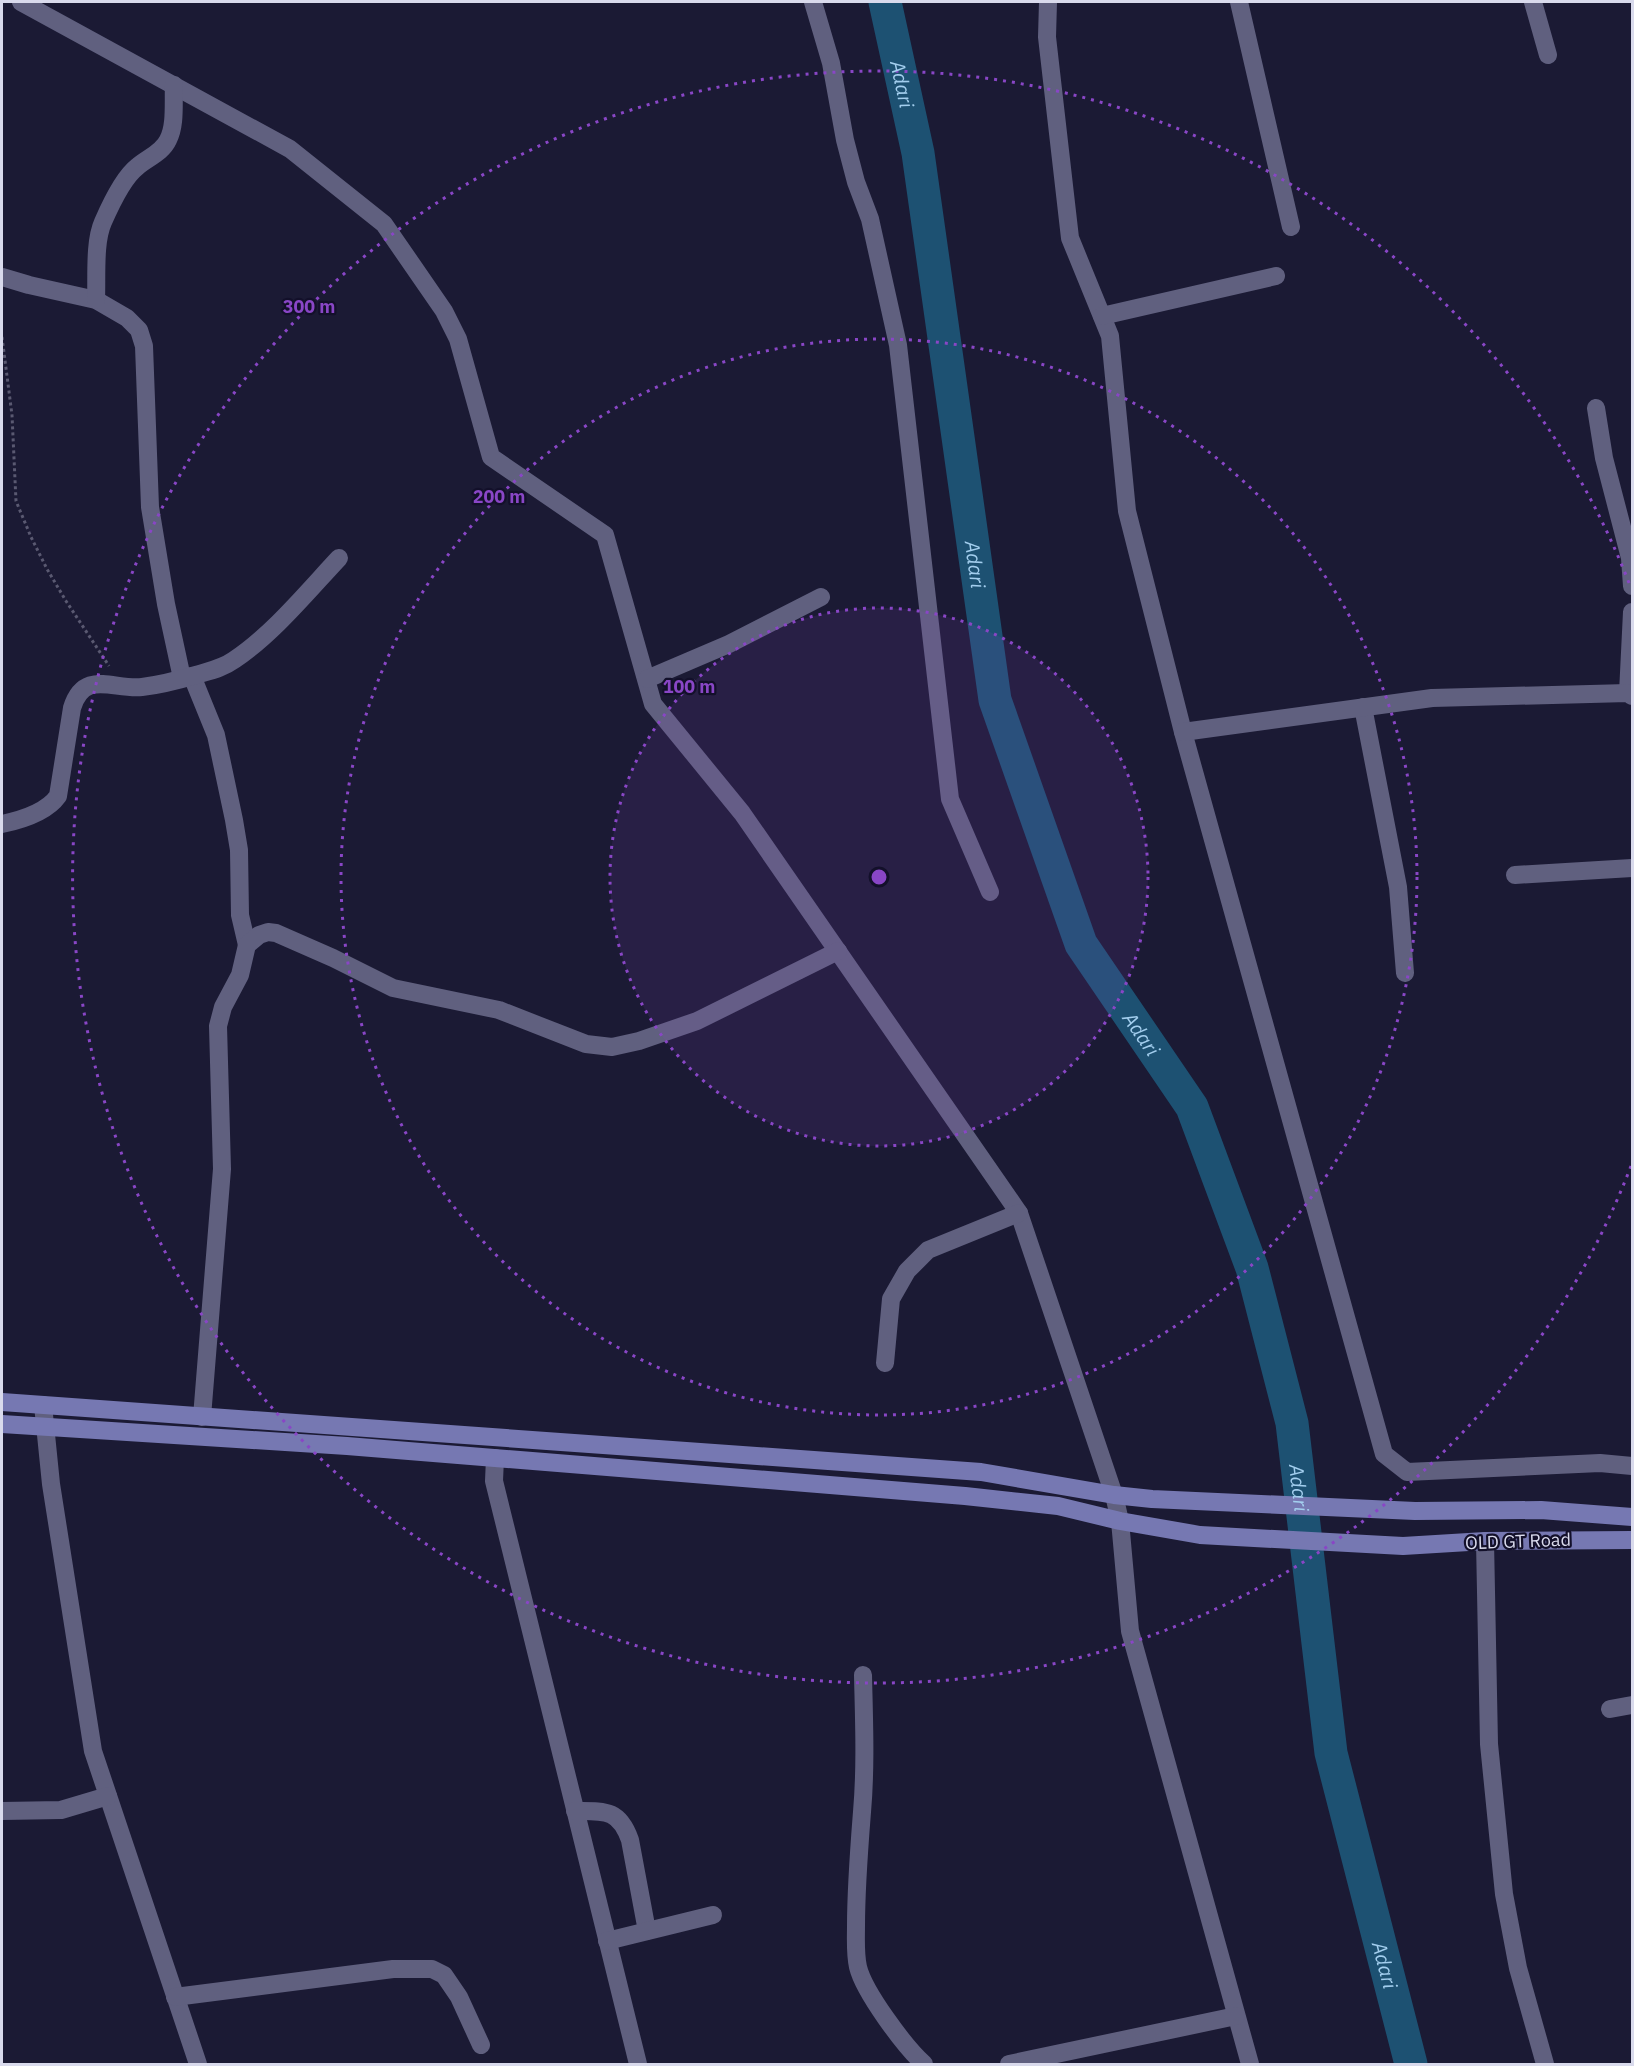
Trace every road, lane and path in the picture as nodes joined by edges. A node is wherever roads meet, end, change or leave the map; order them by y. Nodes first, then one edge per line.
1 (21, 2) edge
2 (813, 2) edge
3 (1048, 2) edge
4 (1239, 2) edge
5 (1533, 2) edge
6 (1548, 55) dead end
7 (174, 85) junction
8 (1291, 227) dead end
9 (1276, 276) dead end
10 (2, 277) edge
11 (96, 300) junction
12 (1102, 316) junction
13 (2, 337) edge
14 (1596, 408) dead end
15 (339, 558) dead end
16 (1632, 586) edge
17 (821, 597) dead end
18 (1632, 612) edge
19 (187, 677) junction
20 (647, 679) junction
21 (122, 686) junction
22 (1630, 695) edge
23 (1364, 707) junction
24 (1183, 732) junction
25 (2, 825) edge
26 (1632, 868) edge
27 (1515, 875) dead end
28 (990, 892) dead end
29 (247, 945) junction
30 (838, 951) junction
31 (1405, 973) dead end
32 (1019, 1213) junction
33 (885, 1363) dead end
34 (2, 1402) edge
35 (42, 1405) junction
36 (202, 1417) junction
37 (2, 1424) edge
38 (45, 1427) junction
39 (495, 1458) junction
40 (1632, 1466) edge
41 (1114, 1495) junction
42 (1632, 1517) edge
43 (1120, 1521) junction
44 (1632, 1540) edge
45 (1485, 1541) junction
46 (863, 1675) dead end
47 (1632, 1705) edge
48 (1610, 1709) dead end
49 (108, 1796) junction
50 (2, 1811) edge
51 (575, 1811) junction
52 (713, 1915) dead end
53 (647, 1931) junction
54 (607, 1941) junction
55 (175, 1997) junction
56 (1236, 2016) junction
57 (481, 2045) dead end
58 (198, 2064) edge
59 (638, 2064) edge
60 (924, 2064) edge
61 (1009, 2064) edge
62 (1250, 2064) edge
63 (1545, 2064) edge

1 - 7 street
2 - 28 street
3 - 12 street
4 - 8 street
5 - 6 street
7 - 11 street
7 - 20 street
9 - 12 street
10 - 11 street
11 - 19 street
12 - 24 street
13 - 21 path
14 - 16 street
15 - 19 street
17 - 20 street
18 - 22 street
19 - 21 street
19 - 29 street
20 - 30 street
21 - 25 street
22 - 23 street
23 - 24 street
23 - 31 street
24 - 40 street
26 - 27 street
29 - 30 street
29 - 36 street
30 - 32 street
32 - 33 street
32 - 41 street
34 - 35 main road, OLD GT Road
35 - 36 main road, OLD GT Road
35 - 38 street
36 - 41 main road, OLD GT Road
37 - 38 main road, OLD GT Road
38 - 39 main road, OLD GT Road
38 - 49 street
39 - 43 main road, OLD GT Road
39 - 51 street
41 - 42 main road, OLD GT Road
41 - 43 street
43 - 45 main road, OLD GT Road
43 - 56 street
44 - 45 main road, OLD GT Road
45 - 63 street
46 - 60 street
47 - 48 street
49 - 50 street
49 - 55 street
51 - 53 street
51 - 54 street
52 - 53 street
53 - 54 street
54 - 59 street
55 - 57 street
55 - 58 street
56 - 61 street
56 - 62 street

